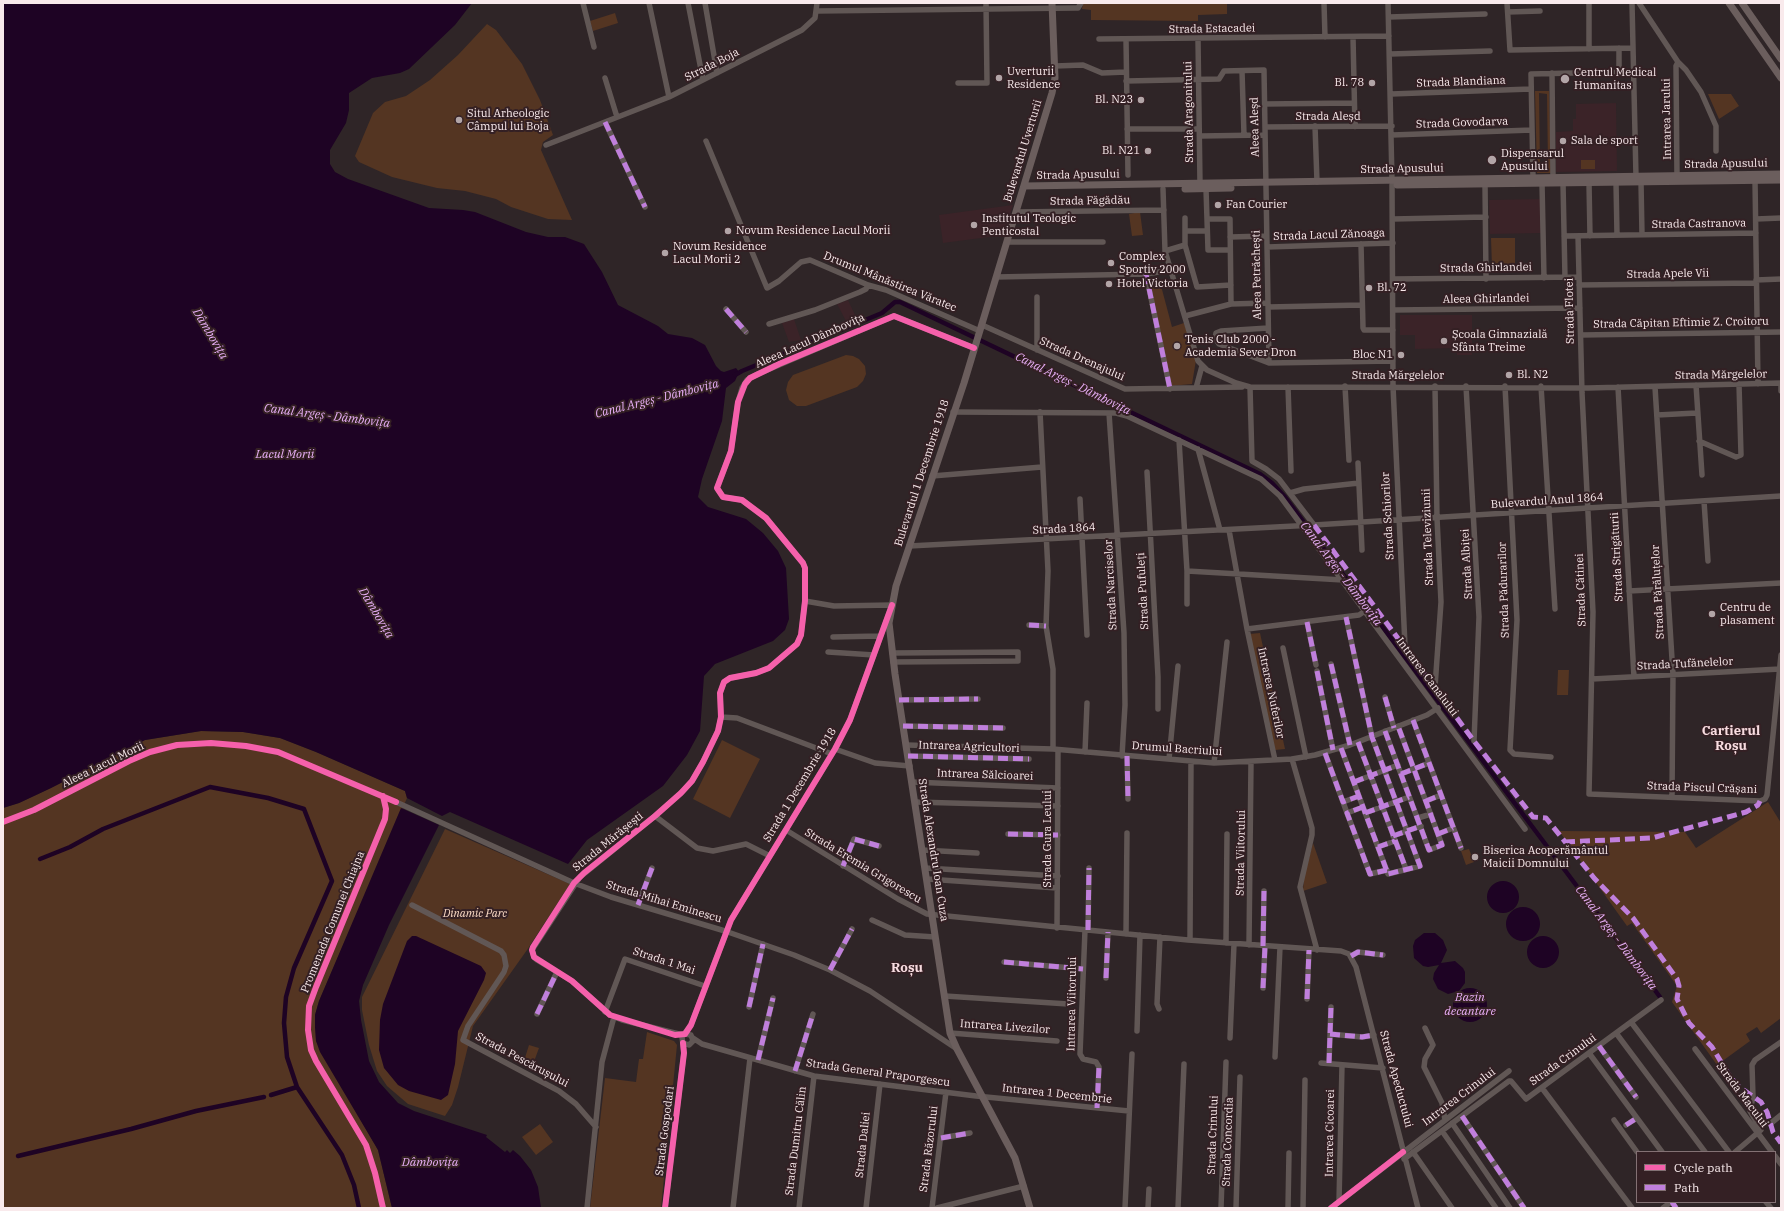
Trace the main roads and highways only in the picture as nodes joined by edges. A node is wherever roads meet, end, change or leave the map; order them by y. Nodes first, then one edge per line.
1 (1729, 3) edge
2 (1742, 3) edge
3 (1052, 5) edge
4 (1781, 59) edge
5 (1781, 78) edge
6 (1781, 174) edge
7 (1640, 178) junction
8 (1755, 178) junction
9 (1616, 180) junction
10 (1781, 180) edge
11 (1542, 181) junction
12 (1392, 183) junction
13 (1266, 185) junction
14 (1024, 186) junction
15 (974, 348) joint
16 (892, 605) joint
17 (1030, 1208) edge

1 - 5 main road
2 - 4 main road
3 - 14 main road, Bulevardul Uverturii
6 - 8 main road, Strada Apusului
7 - 8 main road, Strada Apusului
7 - 8 main road, Strada Apusului
7 - 9 main road, Strada Apusului
8 - 10 main road, Strada Apusului
9 - 11 main road, Strada Apusului
9 - 11 main road, Strada Apusului
11 - 12 main road, Strada Apusului
12 - 13 main road, Strada Apusului
12 - 13 main road, Strada Apusului
13 - 14 main road, Strada Apusului
14 - 15 main road, Bulevardul Uverturii
15 - 16 main road, Bulevardul 1 Decembrie 1918
16 - 17 main road, Strada Alexandru Ioan Cuza

